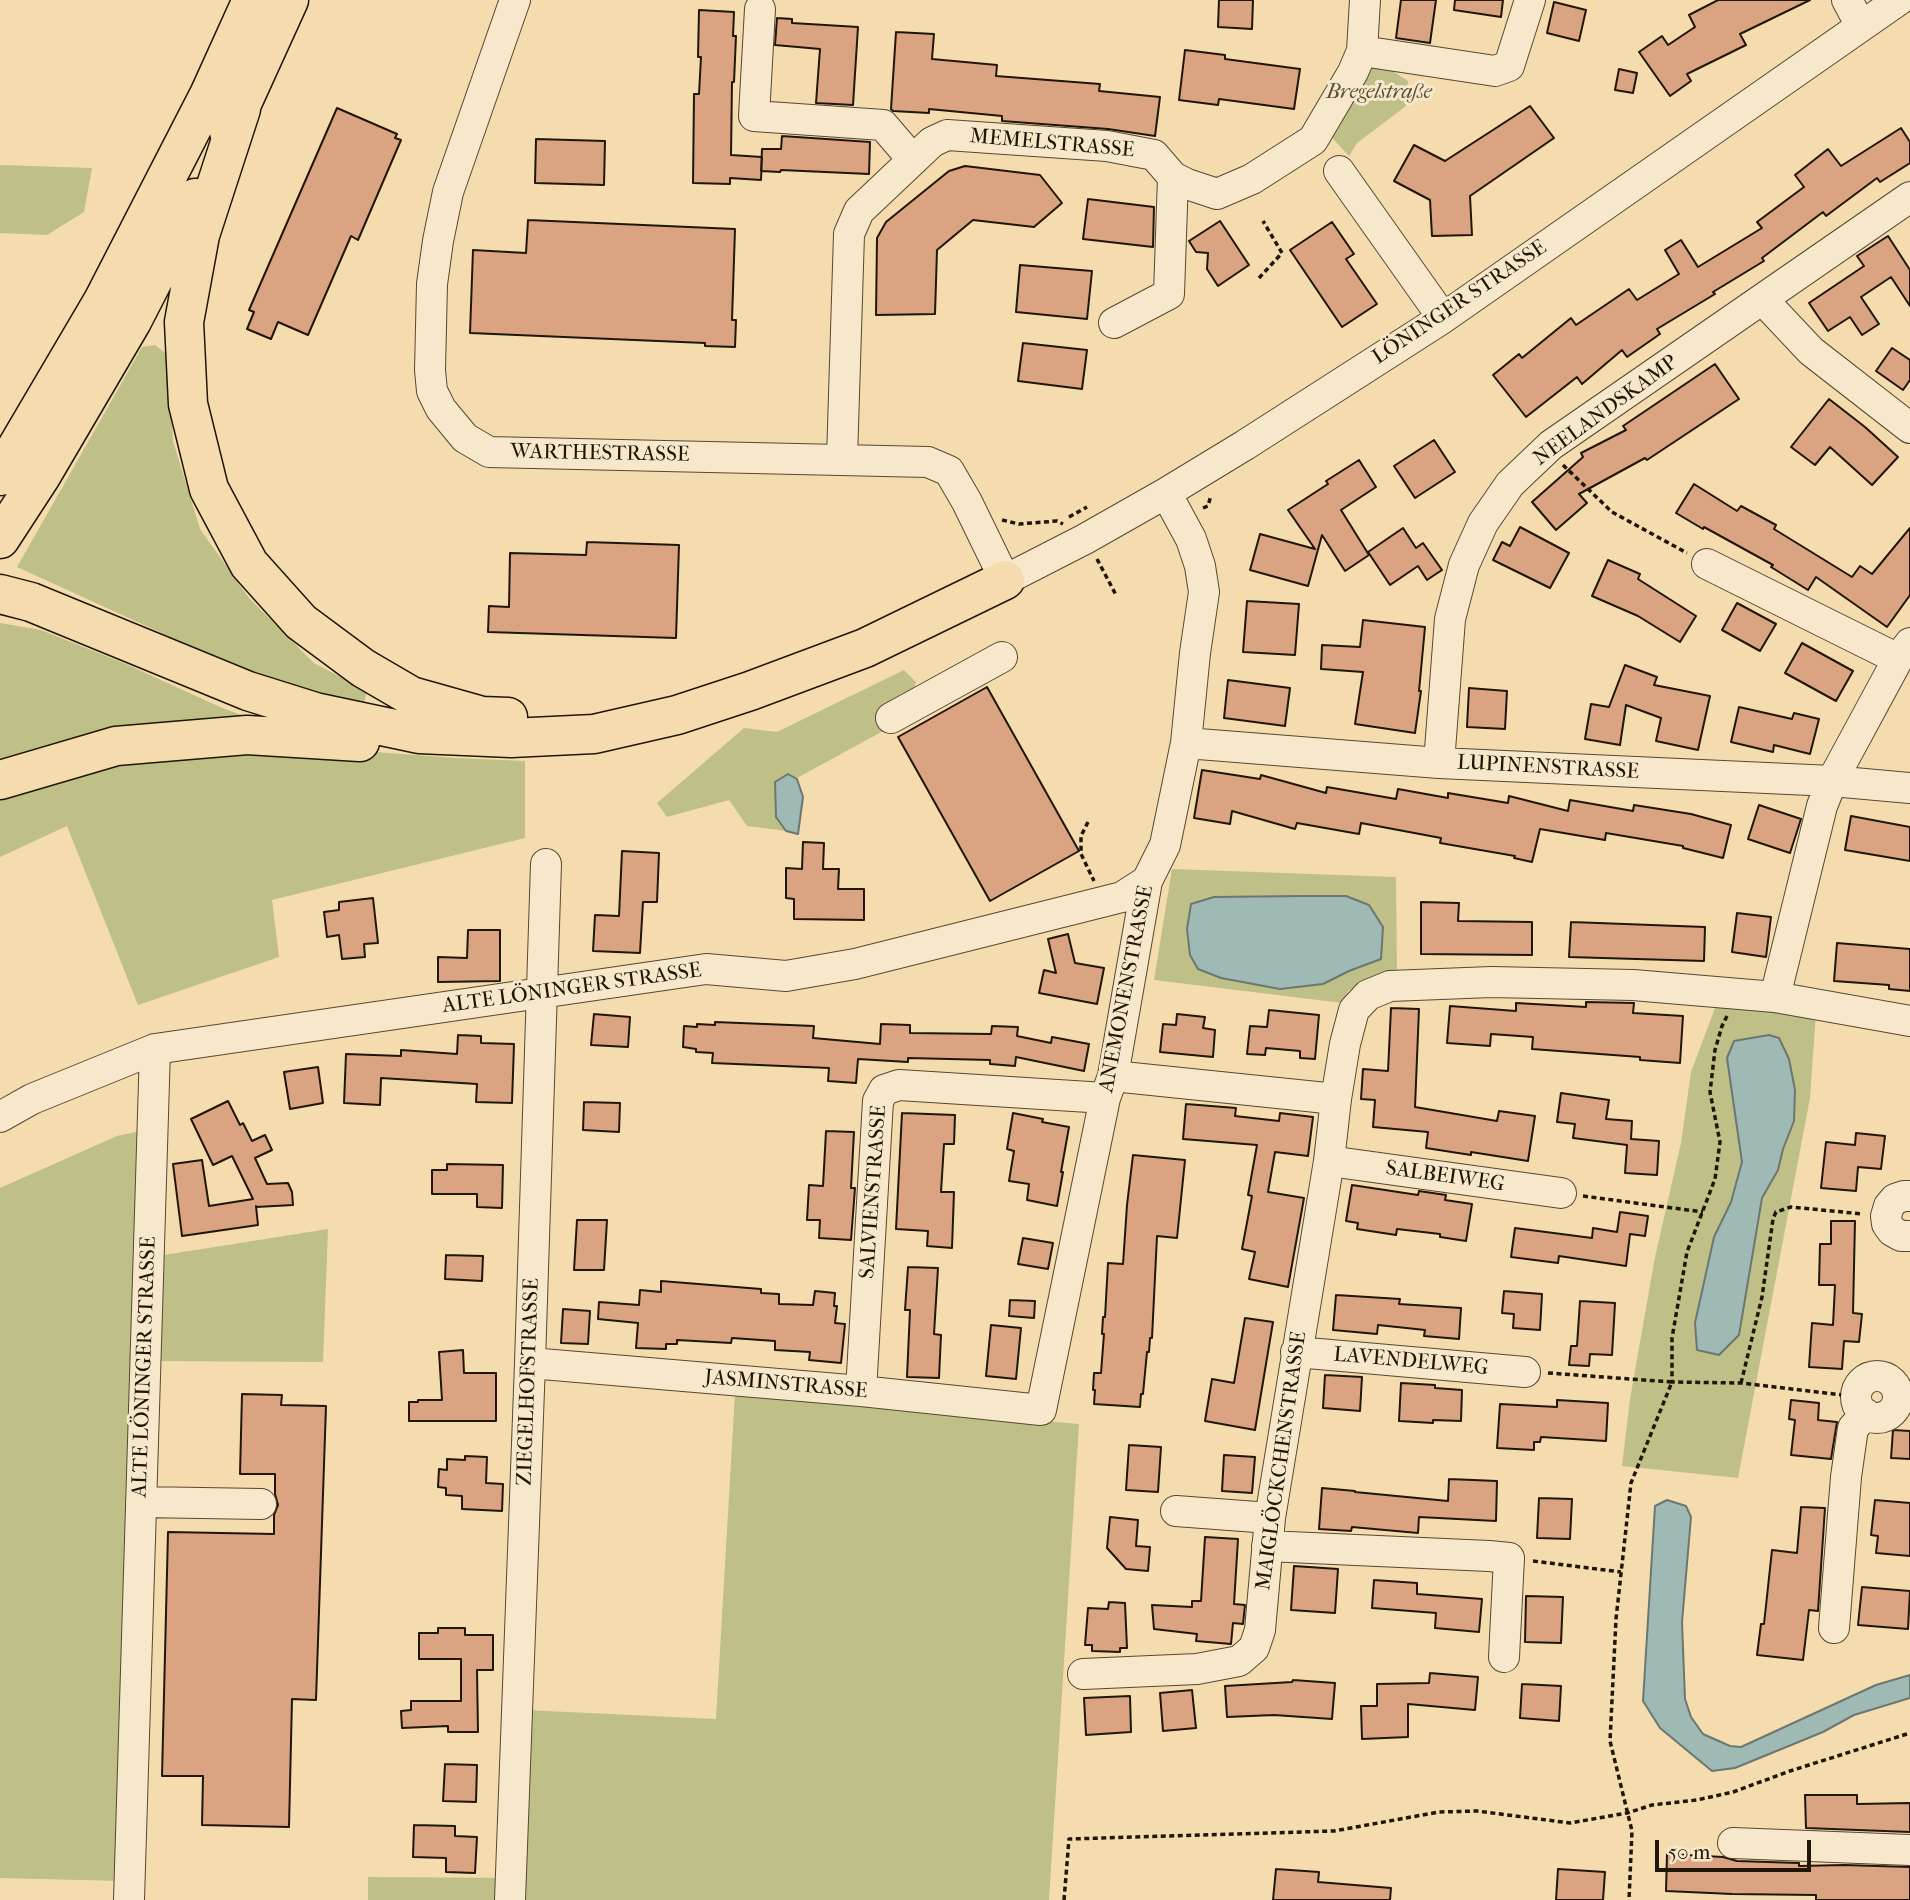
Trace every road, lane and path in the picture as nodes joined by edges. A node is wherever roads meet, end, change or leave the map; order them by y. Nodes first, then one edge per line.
1 (252, 0) edge
2 (289, 0) edge
3 (514, 0) edge
4 (1365, 0) edge
5 (1530, 0) edge
6 (1847, 0) edge
7 (1899, 0) edge
8 (760, 9) dead end
9 (1861, 26) junction
10 (1362, 51) junction
11 (241, 109) junction
12 (913, 160) junction
13 (1339, 170) dead end
14 (1173, 177) junction
15 (1910, 197) edge
16 (1263, 221) dead end
17 (1259, 278) dead end
18 (1763, 300) junction
19 (1443, 318) junction
20 (1114, 323) dead end
21 (1910, 428) edge
22 (1547, 449) junction
23 (842, 459) junction
24 (0, 476) edge
25 (1166, 493) junction
26 (1086, 507) dead end
27 (1064, 524) dead end
28 (0, 539) edge
29 (1095, 556) dead end
30 (1707, 564) joint
31 (1005, 580) junction
32 (1116, 595) dead end
33 (15, 598) edge
34 (1904, 651) edge
35 (1002, 657) dead end
36 (750, 691) junction
37 (891, 718) dead end
38 (419, 734) junction
39 (1186, 743) junction
40 (1439, 763) junction
41 (0, 780) edge
42 (1832, 781) junction
43 (1910, 788) edge
44 (1088, 821) dead end
45 (546, 864) dead end
46 (1147, 881) junction
47 (1104, 901) junction
48 (542, 992) junction
49 (1735, 995) junction
50 (1775, 997) junction
51 (1910, 1021) edge
52 (155, 1049) junction
53 (1109, 1087) junction
54 (1336, 1099) junction
55 (0, 1117) edge
56 (1329, 1161) junction
57 (1561, 1193) joint
58 (1910, 1196) edge
59 (1703, 1212) junction
60 (1886, 1216) junction
61 (1910, 1236) edge
62 (1296, 1352) junction
63 (530, 1363) junction
64 (1525, 1372) joint
65 (1672, 1382) junction
66 (1741, 1383) junction
67 (862, 1391) junction
68 (1904, 1402) edge
69 (1861, 1405) junction
70 (1041, 1410) joint
71 (261, 1504) dead end
72 (141, 1510) junction
73 (1176, 1511) dead end
74 (1269, 1532) junction
75 (1509, 1558) junction
76 (1621, 1572) junction
77 (1833, 1628) dead end
78 (1504, 1657) dead end
79 (1083, 1674) dead end
80 (1910, 1733) edge
81 (1627, 1813) junction
82 (1733, 1843) dead end
83 (1910, 1850) edge
84 (129, 1900) edge
85 (510, 1900) edge
86 (1064, 1900) edge
87 (1629, 1900) edge

1 - 24 highway
2 - 11 highway
3 - 23 street, WARTHESTRASSE
4 - 10 street, MEMELSTRASSE
5 - 10 street
6 - 9 street
7 - 9 street, LÖNINGER STRASSE
8 - 12 street
9 - 19 street, LÖNINGER STRASSE
10 - 14 street, MEMELSTRASSE
11 - 28 highway
11 - 36 highway
12 - 14 street, MEMELSTRASSE
12 - 23 street, MEMELSTRASSE
13 - 19 street
14 - 20 street
15 - 18 street, NEELANDSKAMP
16 - 17 path
18 - 21 street
18 - 22 street, NEELANDSKAMP
19 - 25 street, LÖNINGER STRASSE
22 - 30 path
22 - 40 street, NEELANDSKAMP
23 - 31 street, WARTHESTRASSE
25 - 31 street, LÖNINGER STRASSE
25 - 39 street, ANEMONENSTRASSE
26 - 27 path
29 - 32 path
30 - 34 street
31 - 36 highway
33 - 38 highway
34 - 42 street
35 - 37 street
36 - 38 highway
38 - 41 highway
39 - 40 street, LUPINENSTRASSE
39 - 46 street, ANEMONENSTRASSE
40 - 42 street, LUPINENSTRASSE
42 - 43 street, LUPINENSTRASSE
42 - 50 street
44 - 47 path
45 - 48 street, ZIEGELHOFSTRASSE
46 - 47 street, ALTE LÖNINGER STRASSE
46 - 53 street, ANEMONENSTRASSE
47 - 48 street, ALTE LÖNINGER STRASSE
48 - 52 street, ALTE LÖNINGER STRASSE
48 - 63 street, ZIEGELHOFSTRASSE
49 - 50 street, MAIGLÖCKCHENSTRASSE
49 - 54 street, MAIGLÖCKCHENSTRASSE
49 - 59 path
50 - 51 street, MAIGLÖCKCHENSTRASSE
52 - 55 street, ALTE LÖNINGER STRASSE
52 - 72 street, ALTE LÖNINGER STRASSE
53 - 54 street
53 - 67 street, SALVIENSTRASSE
53 - 70 street, ANEMONENSTRASSE
54 - 56 street, MAIGLÖCKCHENSTRASSE
56 - 57 street, SALBEIWEG
56 - 62 street, MAIGLÖCKCHENSTRASSE
57 - 59 path
58 - 60 street
59 - 65 path
60 - 61 street
60 - 66 path
62 - 64 street, LAVENDELWEG
62 - 74 street, MAIGLÖCKCHENSTRASSE
63 - 67 street, JASMINSTRASSE
63 - 85 street, ZIEGELHOFSTRASSE
64 - 65 path
65 - 66 path
65 - 76 path
66 - 69 path
67 - 70 street, JASMINSTRASSE
68 - 69 street
69 - 77 street
71 - 72 street
72 - 84 street, ALTE LÖNINGER STRASSE
73 - 74 street
74 - 75 street
74 - 79 street, MAIGLÖCKCHENSTRASSE
75 - 76 path
75 - 78 street
76 - 81 path
80 - 81 path
81 - 86 path
81 - 87 path
82 - 83 street

